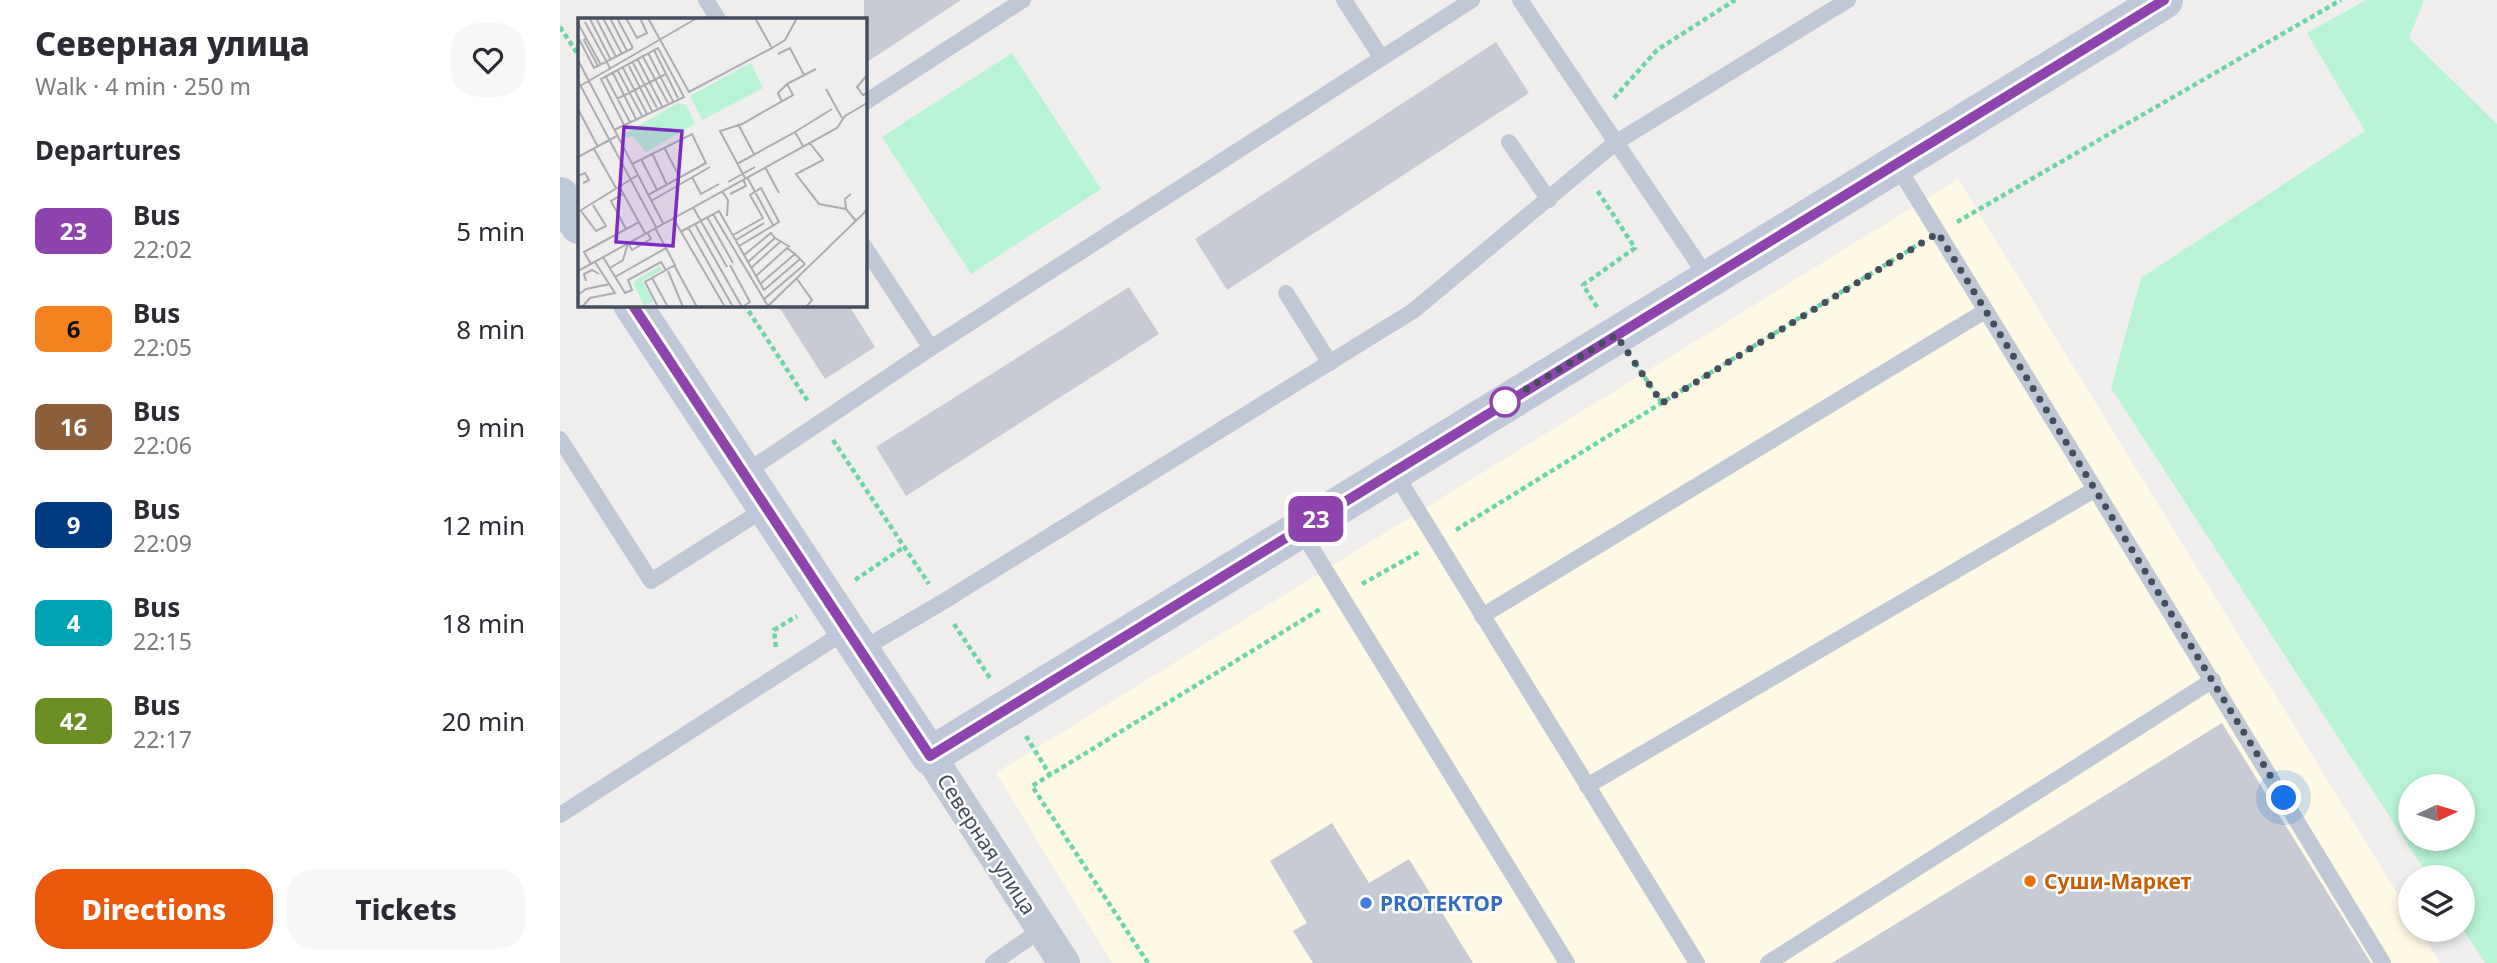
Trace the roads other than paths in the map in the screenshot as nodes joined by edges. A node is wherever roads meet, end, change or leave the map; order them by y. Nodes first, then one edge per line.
1 (706, 0) edge
2 (1023, 0) edge
3 (1344, 0) edge
4 (1472, 0) edge
5 (1520, 0) edge
6 (1848, 0) edge
7 (2164, 0) edge
8 (717, 18) edge
9 (1381, 57) junction
10 (866, 102) edge
11 (1509, 142) dead end
12 (1615, 143) junction
13 (1896, 164) junction
14 (1549, 200) junction
15 (866, 249) edge
16 (1709, 280) junction
17 (1286, 293) dead end
18 (633, 306) edge
19 (1985, 311) junction
20 (931, 348) junction
21 (1330, 363) junction
22 (560, 439) edge
23 (1393, 470) junction
24 (743, 474) junction
25 (2094, 490) junction
26 (766, 508) junction
27 (1300, 529) junction
28 (1482, 616) junction
29 (853, 641) junction
30 (2213, 680) junction
31 (930, 756) junction
32 (1587, 786) junction
33 (560, 816) edge
34 (1042, 929) junction
35 (993, 963) edge
36 (1064, 963) edge
37 (1567, 963) edge
38 (1697, 963) edge
39 (1768, 963) edge
40 (2383, 963) edge

1 - 8 lane
2 - 10 lane
3 - 9 lane
4 - 9 lane
5 - 12 lane
6 - 12 lane
7 - 13 street
9 - 20 lane
11 - 14 lane
12 - 14 lane
12 - 16 lane
13 - 16 street
13 - 19 lane
14 - 21 lane
15 - 20 lane
16 - 23 street
17 - 21 lane
18 - 24 street, Северная улица
19 - 25 lane
19 - 28 lane
20 - 24 lane
21 - 29 lane
22 - 26 lane
23 - 27 street
23 - 28 lane
24 - 26 street, Северная улица
25 - 30 lane
25 - 32 lane
26 - 29 street, Северная улица
27 - 31 street
27 - 37 lane
28 - 32 lane
29 - 31 street, Северная улица
29 - 33 lane
30 - 39 lane
30 - 40 lane
31 - 34 street, Северная улица
32 - 38 lane
34 - 35 lane
34 - 36 street, Северная улица

